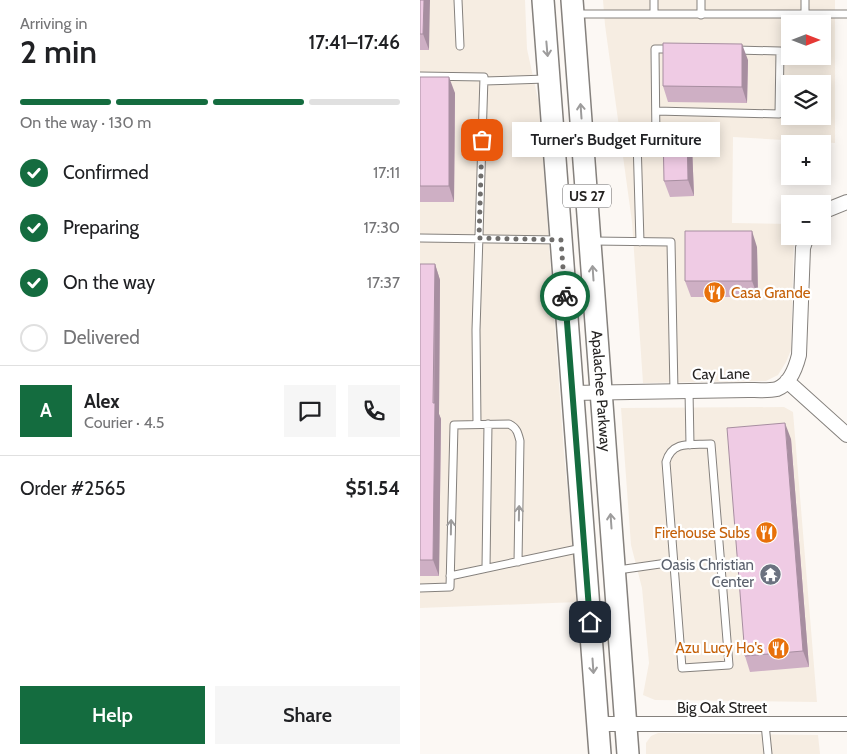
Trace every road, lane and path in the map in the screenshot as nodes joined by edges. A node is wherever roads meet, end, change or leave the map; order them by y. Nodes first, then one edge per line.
1 (458, 0) edge
2 (543, 0) edge
3 (654, 0) edge
4 (701, 0) edge
5 (805, 0) edge
6 (573, 7) edge
7 (654, 14) junction
8 (847, 14) edge
9 (701, 15) junction
10 (781, 15) edge
11 (805, 15) joint
12 (460, 46) dead end
13 (674, 50) edge
14 (732, 50) edge
15 (420, 76) edge
16 (549, 79) junction
17 (484, 81) junction
18 (656, 111) junction
19 (583, 139) junction
20 (637, 140) junction
21 (847, 202) edge
22 (831, 209) edge
23 (420, 238) edge
24 (479, 238) junction
25 (561, 240) junction
26 (591, 242) junction
27 (640, 242) junction
28 (804, 245) edge
29 (787, 382) junction
30 (674, 391) junction
31 (689, 391) junction
32 (602, 392) junction
33 (572, 393) junction
34 (477, 424) junction
35 (488, 424) junction
36 (847, 435) edge
37 (690, 445) junction
38 (584, 547) junction
39 (518, 562) junction
40 (674, 562) junction
41 (486, 568) junction
42 (615, 570) junction
43 (450, 576) junction
44 (420, 588) edge
45 (598, 724) junction
46 (626, 724) junction
47 (765, 724) junction
48 (847, 724) edge
49 (600, 754) edge
50 (628, 754) edge
51 (768, 754) edge

1 - 12 lane
2 -> 16 main road, Apalachee Parkway / US 27
3 - 7 lane
4 - 9 lane
5 - 11 lane
6 - 7 lane
19 -> 6 main road, Apalachee Parkway / US 27
7 - 9 lane
8 - 11 lane
9 - 10 lane
13 - 18 lane
14 - 18 lane
15 - 17 lane
16 - 17 lane
16 - 25 main road, Apalachee Parkway / US 27
17 - 24 lane
18 - 20 lane
19 - 20 lane
19 - 26 main road, Apalachee Parkway / US 27
20 - 27 lane
21 - 22 street
23 - 24 lane
24 - 25 lane
24 - 34 lane
25 - 33 main road, Apalachee Parkway / US 27
26 - 27 lane
32 -> 26 main road, Apalachee Parkway / US 27
27 - 30 lane
28 - 29 street
29 - 31 street, Cay Lane
29 - 36 street
30 - 31 street, Cay Lane
30 - 32 street, Cay Lane
31 - 37 lane
32 - 33 street, Cay Lane
42 -> 32 main road, Apalachee Parkway / US 27
33 - 38 main road, Apalachee Parkway / US 27
34 - 35 lane
43 -> 34 lane
39 -> 35 lane
35 - 41 lane
37 - 40 lane
37 - 40 lane
38 - 39 lane
38 -> 45 main road, Apalachee Parkway / US 27
39 - 41 lane
40 - 42 lane
41 - 43 lane
42 - 46 main road, Apalachee Parkway / US 27
43 - 44 lane
45 - 46 street, Big Oak Street
45 - 49 main road, Apalachee Parkway / US 27
46 - 47 street, Big Oak Street
46 - 50 main road, Apalachee Parkway / US 27
47 - 48 street, Big Oak Street
47 - 51 lane

